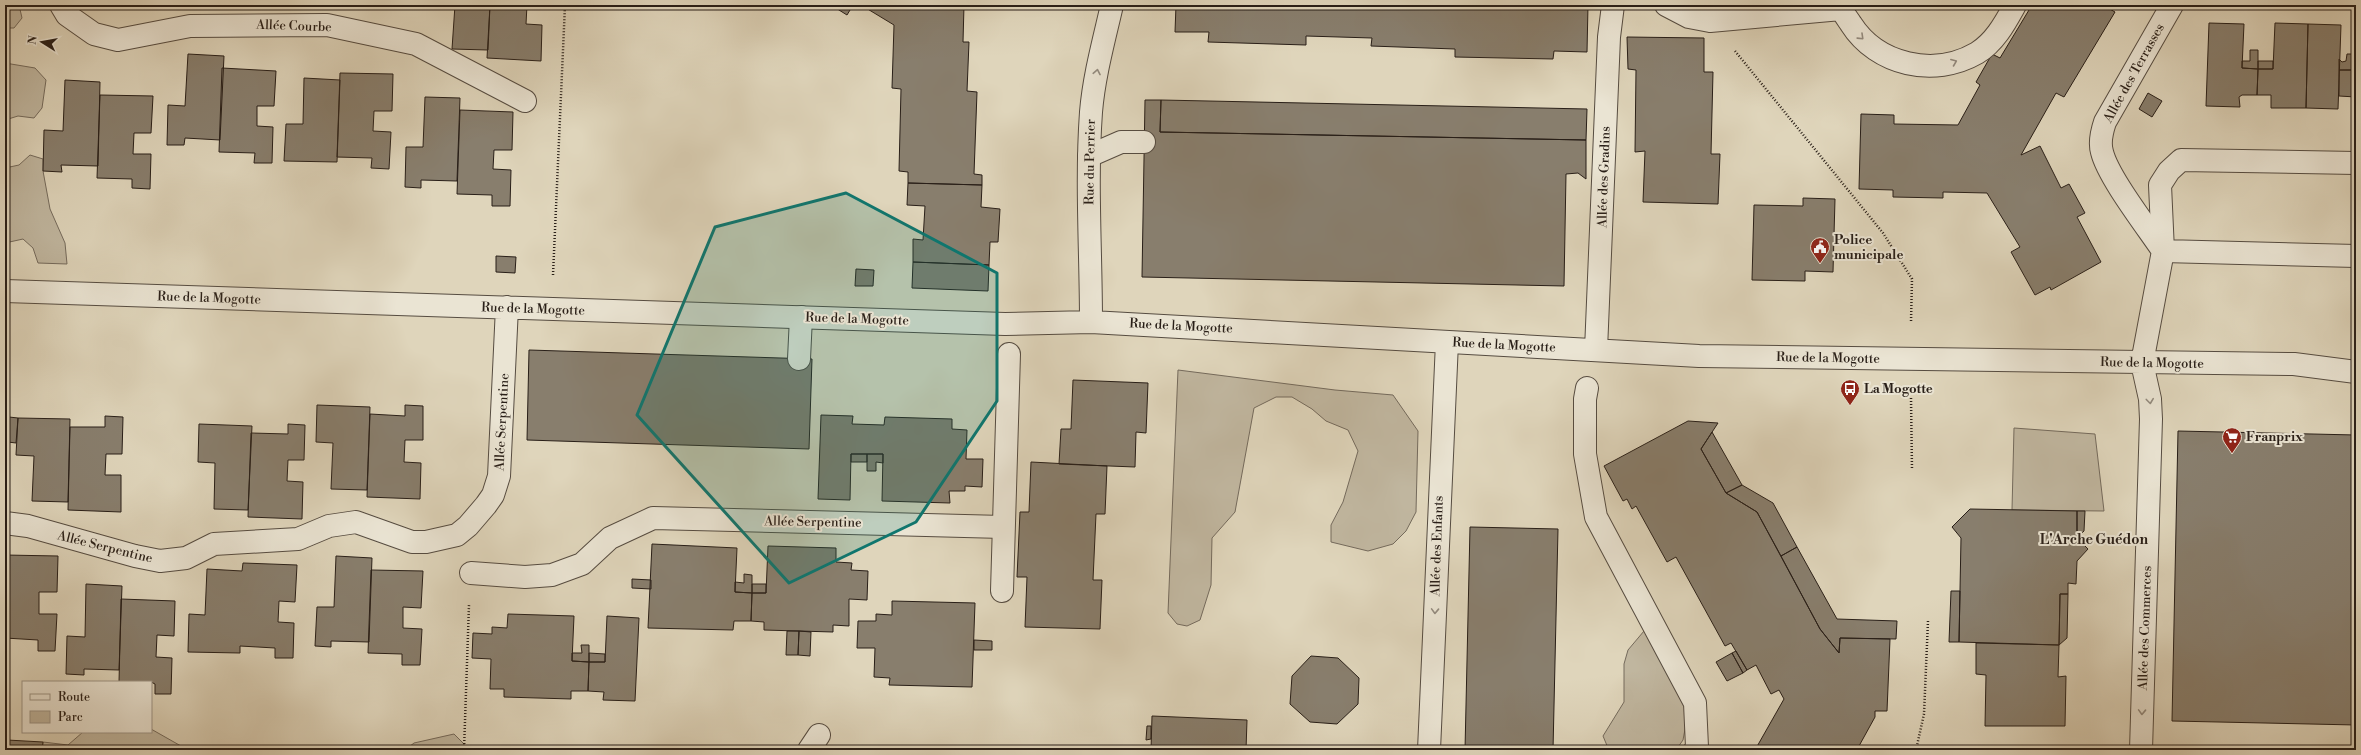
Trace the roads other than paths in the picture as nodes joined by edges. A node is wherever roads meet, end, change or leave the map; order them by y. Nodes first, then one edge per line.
1 (62, 5) edge
2 (1112, 5) edge
3 (1613, 5) edge
4 (1666, 5) edge
5 (2015, 5) edge
6 (2172, 5) edge
7 (1841, 7) edge
8 (525, 100) dead end
9 (1144, 142) dead end
10 (1089, 156) junction
11 (2356, 163) edge
12 (2163, 251) junction
13 (2356, 256) edge
14 (5, 291) edge
15 (507, 307) junction
16 (801, 317) junction
17 (1091, 322) junction
18 (1447, 342) junction
19 (1596, 350) junction
20 (1009, 354) dead end
21 (799, 359) dead end
22 (2142, 363) junction
23 (2356, 372) edge
24 (1587, 388) dead end
25 (5, 523) edge
26 (1003, 527) junction
27 (471, 573) road end
28 (1002, 591) dead end
29 (1429, 750) edge
30 (1695, 750) edge
31 (2141, 750) edge

1 - 8 street, Allée Courbe
10 -> 2 street, Rue du Perrier
3 - 19 street, Allée des Gradins
4 - 7 street
7 -> 5 street
6 - 12 street, Allée des Terrasses
9 - 10 street
10 - 17 street, Rue du Perrier
11 - 12 street
12 - 13 street
12 - 22 street
14 - 15 street, Rue de la Mogotte
15 - 16 street, Rue de la Mogotte
15 - 25 street, Allée Serpentine
16 - 17 street, Rue de la Mogotte
16 - 21 street
17 - 18 street, Rue de la Mogotte
18 - 19 street, Rue de la Mogotte
18 -> 29 street, Allée des Enfants
19 - 22 street, Rue de la Mogotte
20 - 26 street
22 - 23 street, Rue de la Mogotte
22 -> 31 street, Allée des Commerces
24 - 30 street
26 - 27 street, Allée Serpentine
26 - 28 street

